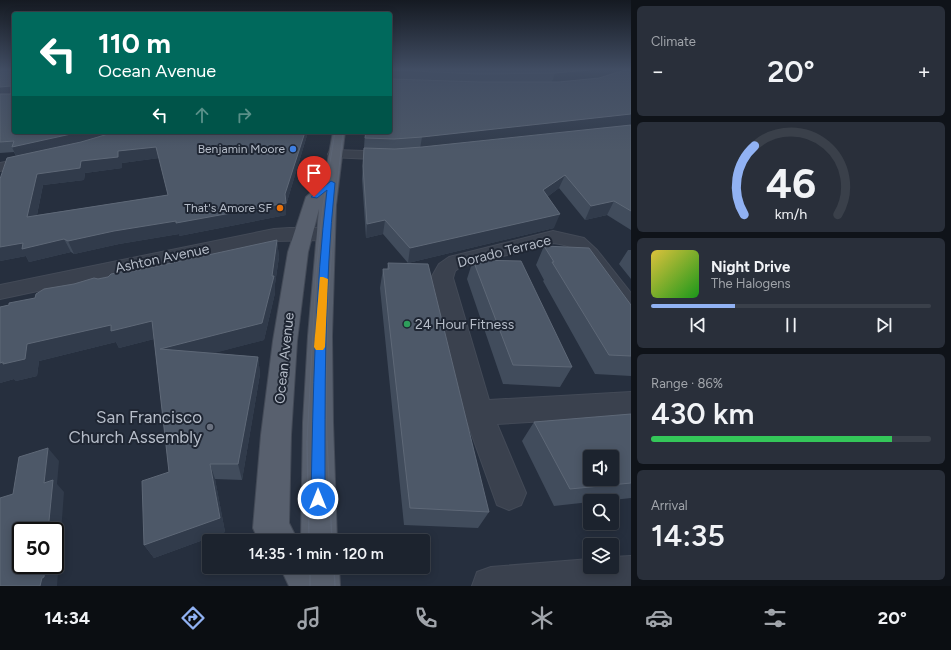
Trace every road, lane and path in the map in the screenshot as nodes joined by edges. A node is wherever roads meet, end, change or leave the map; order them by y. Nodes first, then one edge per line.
1 (337, 143) edge
2 (406, 155) edge
3 (44, 158) edge
4 (0, 167) edge
5 (314, 234) junction
6 (0, 292) edge
7 (631, 310) edge
8 (631, 404) edge
9 (478, 413) junction
10 (509, 494) dead end
11 (275, 534) edge
12 (320, 534) edge
13 (304, 574) edge
14 (320, 574) edge
15 (631, 575) edge
16 (312, 586) edge
17 (321, 586) edge
18 (491, 586) edge

1 - 2 street
1 - 5 main road, Ocean Avenue
3 - 4 street
5 - 6 street, Ashton Avenue
5 - 11 main road, Ocean Avenue
5 - 12 main road, Ocean Avenue
7 - 9 street, Dorado Terrace
8 - 9 street
9 - 10 street, Dorado Terrace
13 - 16 main road
14 - 17 main road
15 - 18 street

